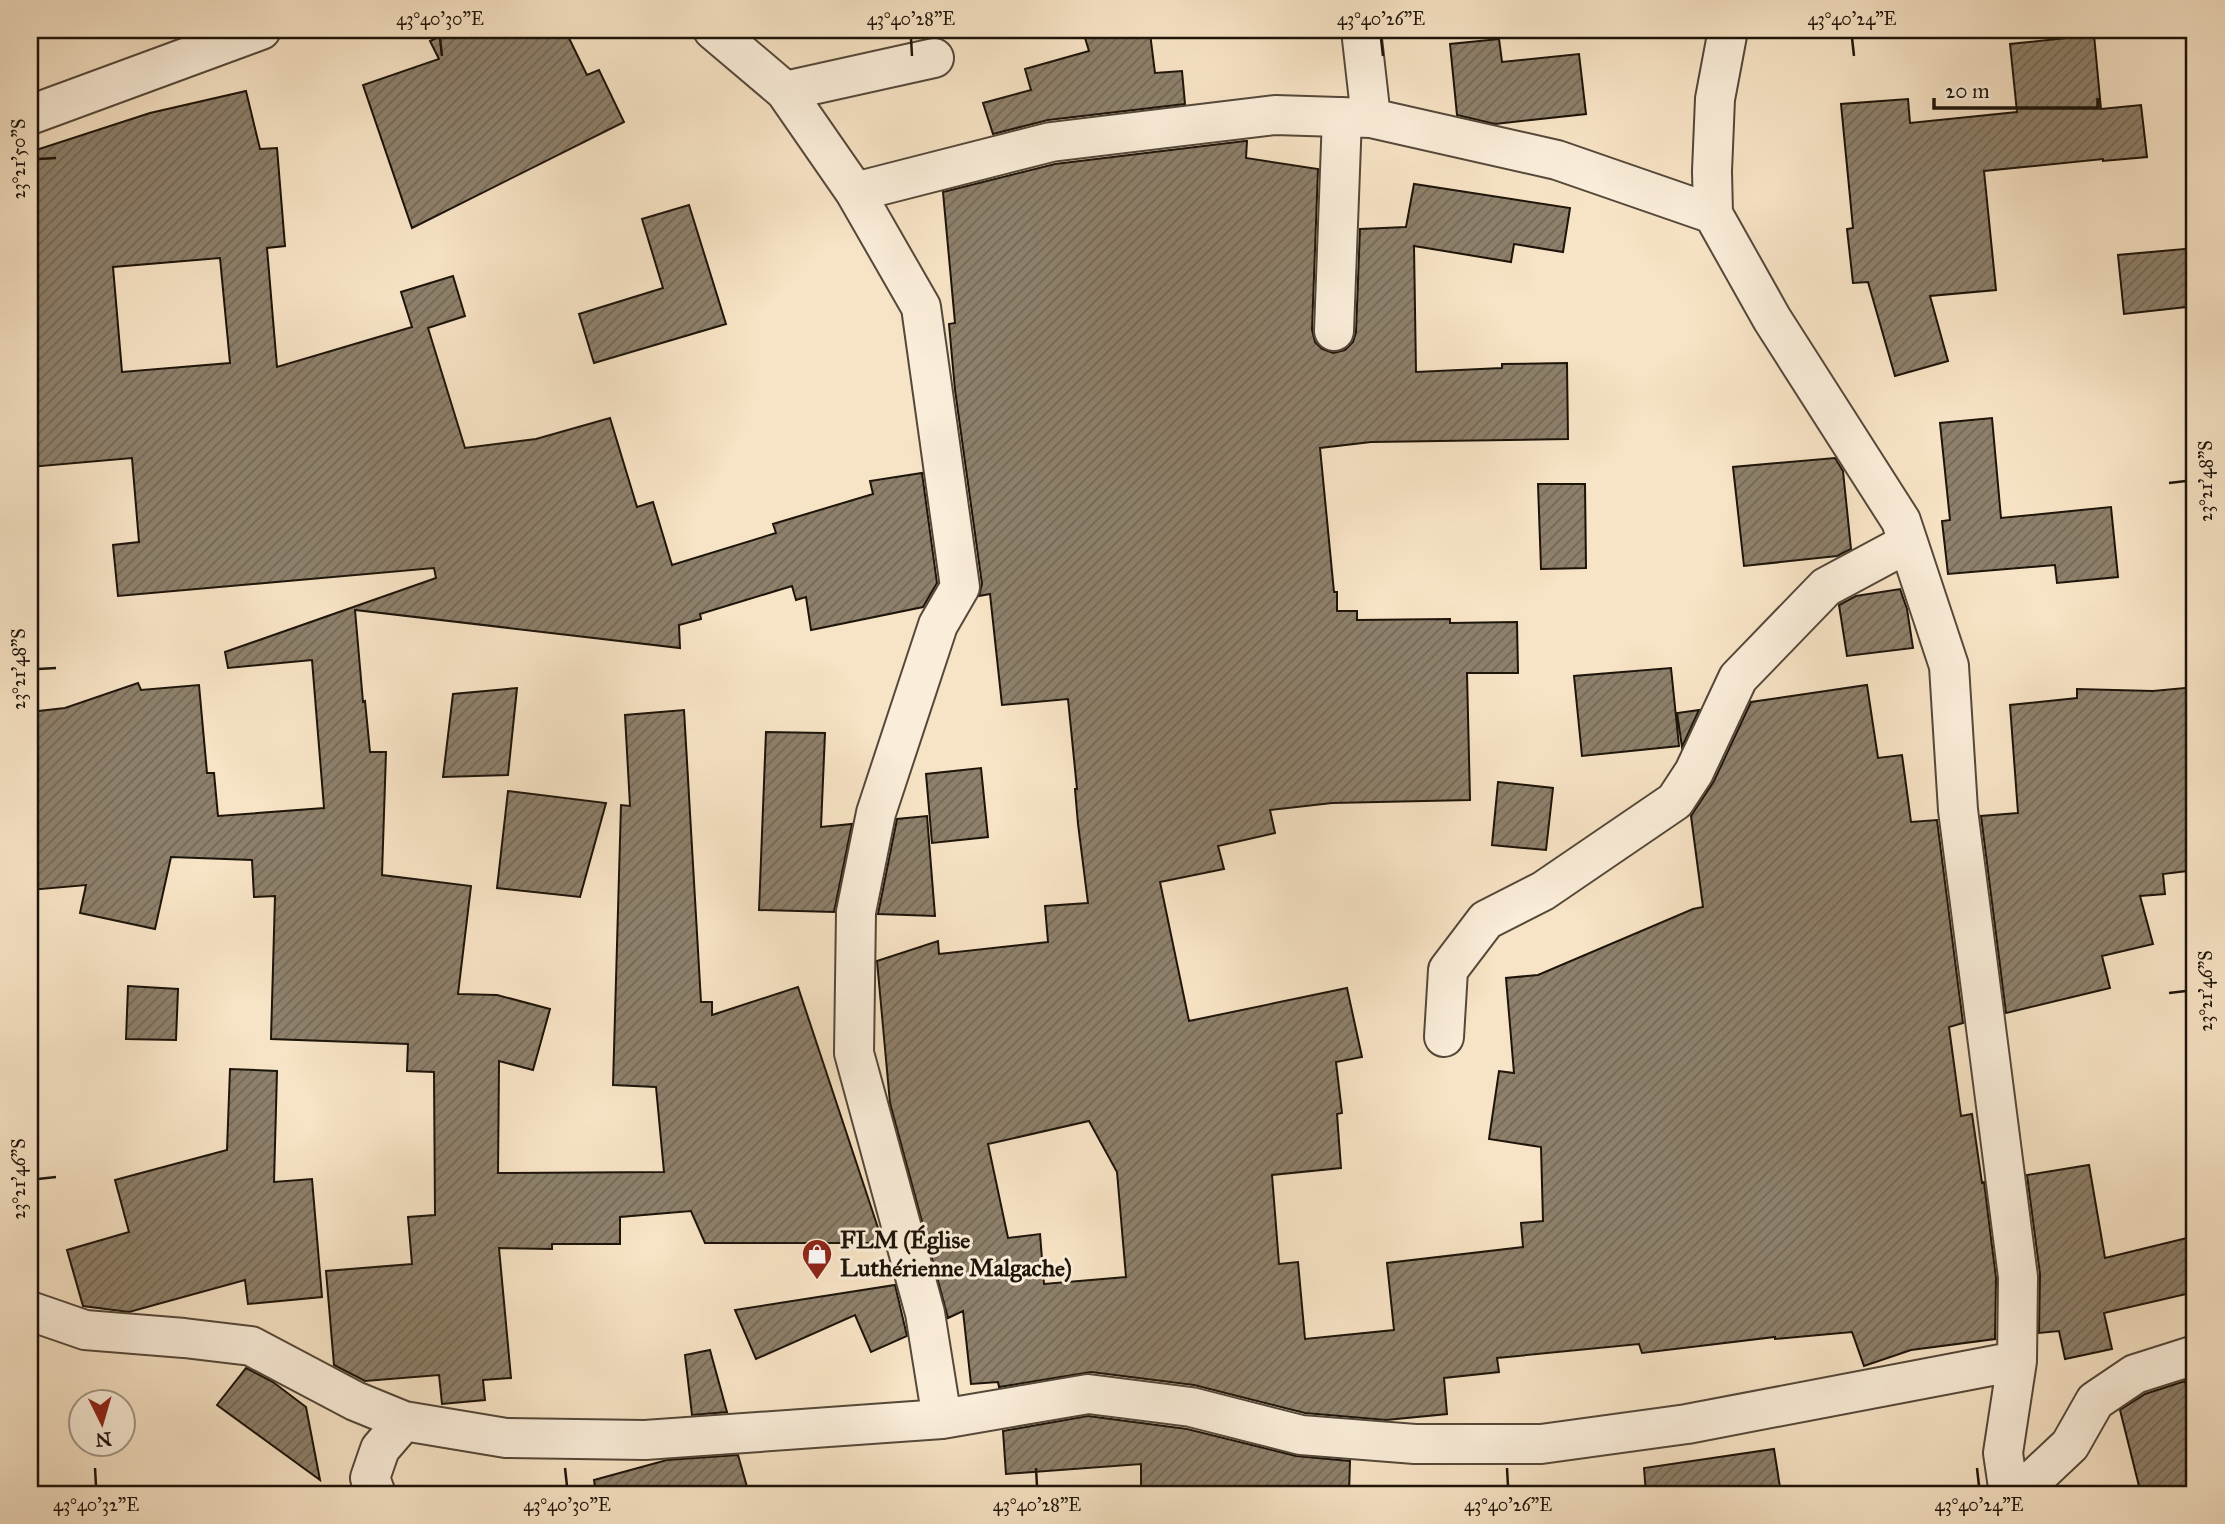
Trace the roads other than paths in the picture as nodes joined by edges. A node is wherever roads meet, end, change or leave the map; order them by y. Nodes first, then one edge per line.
1 (261, 30) edge
2 (713, 30) edge
3 (1361, 30) edge
4 (1728, 30) edge
5 (934, 58) dead end
6 (785, 91) junction
7 (30, 115) edge
8 (1357, 117) junction
9 (855, 191) junction
10 (1713, 214) junction
11 (1334, 331) dead end
12 (1908, 543) junction
13 (1444, 1037) dead end
14 (30, 1311) edge
15 (2195, 1355) edge
16 (2017, 1361) junction
17 (942, 1419) junction
18 (404, 1421) junction
19 (376, 1494) edge
20 (2009, 1494) edge
21 (2018, 1494) edge

1 - 7 street
2 - 6 street
3 - 8 street
4 - 10 street
5 - 6 street
6 - 9 street
8 - 9 street
8 - 10 street
8 - 11 street
9 - 17 street
10 - 12 street
12 - 13 street
12 - 16 street
14 - 18 street
15 - 21 street
16 - 17 street
16 - 20 street
17 - 18 street
18 - 19 street

